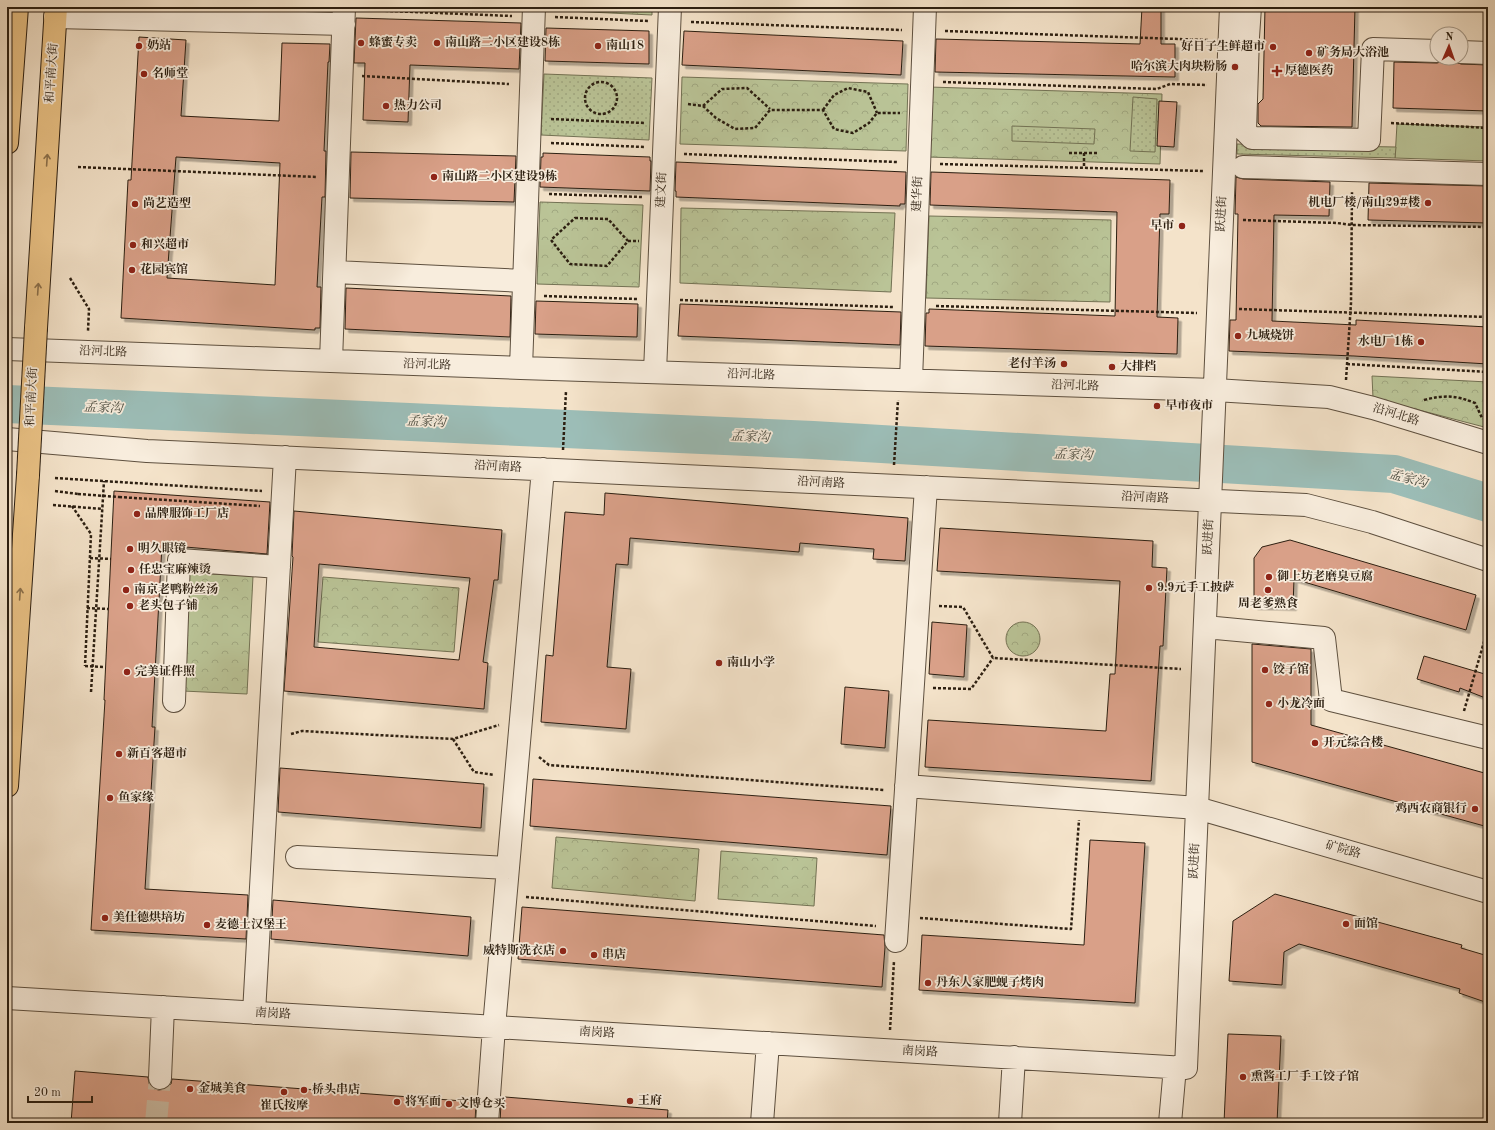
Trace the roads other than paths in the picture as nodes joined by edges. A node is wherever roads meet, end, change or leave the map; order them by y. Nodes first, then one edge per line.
1 (17, 7) edge
2 (925, 7) edge
3 (1231, 7) edge
4 (1250, 7) edge
5 (56, 12) edge
6 (534, 12) edge
7 (350, 14) edge
8 (669, 14) edge
9 (1239, 37) junction
10 (1429, 51) edge
11 (1469, 52) edge
12 (1488, 53) edge
13 (7, 144) edge
14 (1243, 167) dead end
15 (1488, 174) edge
16 (335, 272) junction
17 (524, 288) junction
18 (7, 349) edge
19 (331, 361) junction
20 (521, 368) junction
21 (655, 372) junction
22 (906, 380) junction
23 (1215, 391) junction
24 (7, 439) edge
25 (1488, 443) edge
26 (285, 457) junction
27 (552, 470) junction
28 (926, 487) junction
29 (1211, 494) junction
30 (1488, 560) edge
31 (279, 567) junction
32 (1205, 627) junction
33 (174, 701) dead end
34 (1488, 738) edge
35 (7, 786) edge
36 (906, 789) junction
37 (1197, 808) junction
38 (297, 857) dead end
39 (508, 868) junction
40 (1488, 890) edge
41 (897, 928) road end
42 (7, 998) edge
43 (163, 1007) junction
44 (254, 1013) junction
45 (494, 1027) junction
46 (768, 1043) junction
47 (1014, 1057) junction
48 (1181, 1067) junction
49 (160, 1078) tunnel mouth
50 (487, 1123) edge
51 (762, 1123) edge
52 (1010, 1123) edge
53 (1170, 1123) edge

1 - 13 main road
2 - 22 street, 建华街
3 - 9 street, 跃进街
4 - 9 street
5 - 7 street
35 -> 5 main road, 和平南大街, bridge
6 - 17 street
7 - 16 street
8 - 21 street, 建文街
9 - 10 street
9 - 23 street, 跃进街
11 - 12 street
14 - 15 street
16 - 17 street
16 - 19 street
17 - 20 street
18 - 19 street, 沿河北路
19 - 20 street, 沿河北路
20 - 21 street, 沿河北路
21 - 22 street, 沿河北路
22 - 23 street, 沿河北路
23 - 25 street, 沿河北路
23 - 29 street, 跃进街
24 - 26 street, 沿河南路
26 - 27 street, 沿河南路
26 - 31 street
27 - 28 street, 沿河南路
27 - 39 street
28 - 29 street, 沿河南路
28 - 36 street
29 - 30 street, 沿河南路
29 - 32 street, 跃进街
31 - 33 street
31 - 44 street
32 - 34 street
32 - 37 street, 跃进街
36 - 37 street, 矿院路
36 - 41 street
37 - 40 street, 矿院路
37 - 48 street, 跃进街
38 - 39 street
39 - 45 street
42 - 43 street, 南岗路
43 - 44 street, 南岗路
43 - 49 street
44 - 45 street, 南岗路
45 - 46 street, 南岗路
45 - 50 street
46 - 47 street, 南岗路
46 - 51 street
47 - 48 street, 南岗路
47 - 52 street
48 - 53 street, 跃进街

